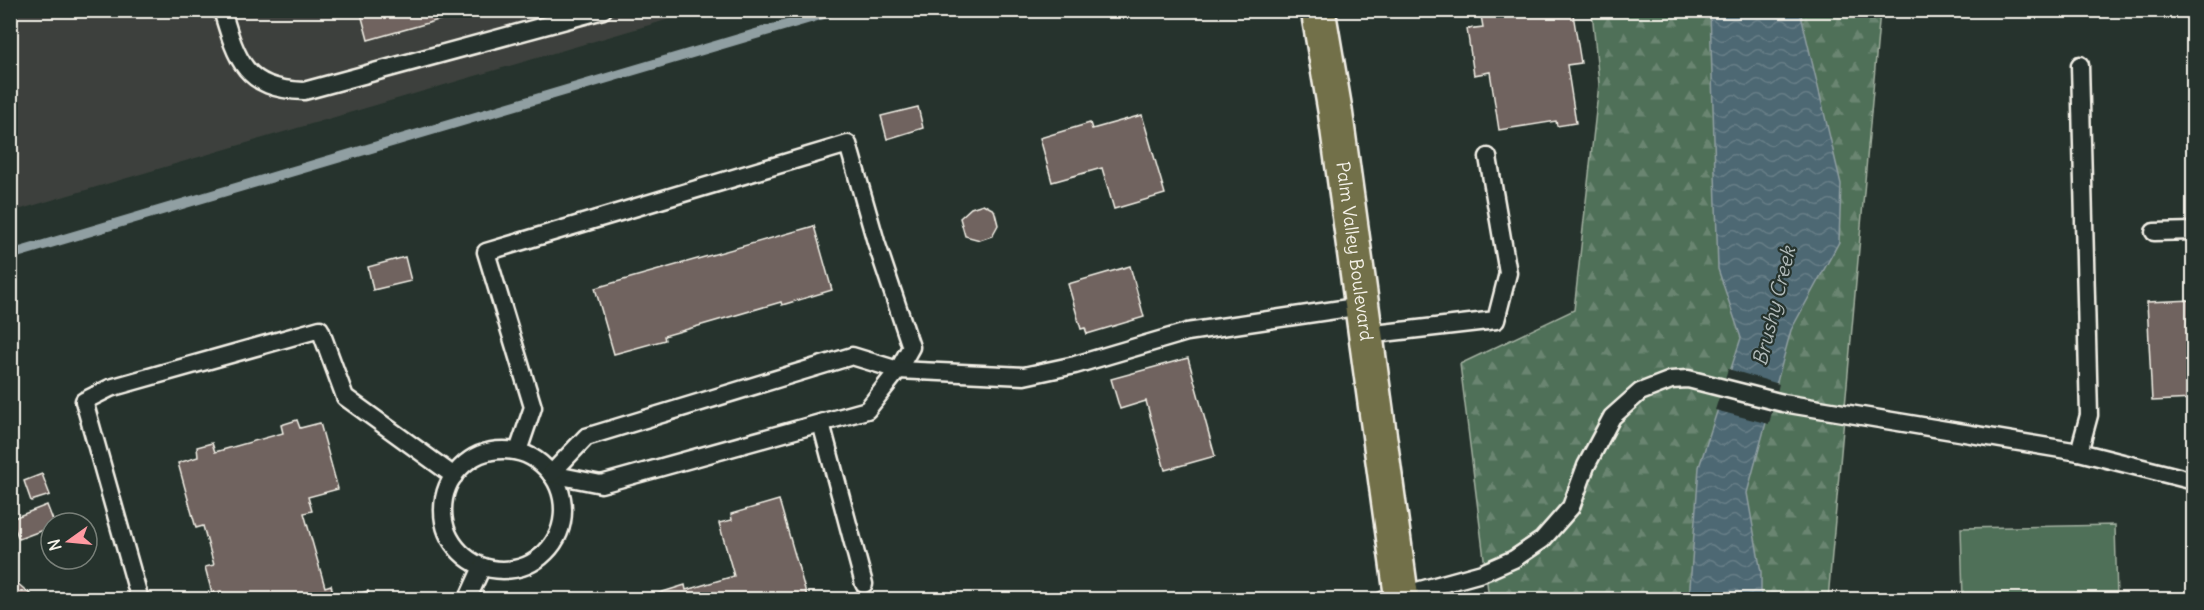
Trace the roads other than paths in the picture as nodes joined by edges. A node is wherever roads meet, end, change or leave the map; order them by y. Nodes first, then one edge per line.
1 (222, 10) edge
2 (603, 10) edge
3 (1318, 10) edge
4 (2080, 64) dead end
5 (1488, 157) dead end
6 (2154, 231) dead end
7 (2193, 231) edge
8 (1364, 320) junction
9 (898, 370) junction
10 (821, 423) junction
11 (518, 451) junction
12 (2079, 452) junction
13 (551, 474) junction
14 (454, 476) junction
15 (2193, 481) edge
16 (482, 567) junction
17 (864, 584) dead end
18 (1396, 598) edge
19 (140, 600) edge
20 (467, 600) edge

1 - 2 lane
3 - 8 highway, Palm Valley Boulevard
4 - 12 lane
5 - 8 lane
6 - 7 lane
8 - 9 lane
8 - 18 highway, Palm Valley Boulevard
9 - 10 lane
9 - 11 lane
9 - 13 lane
10 - 13 lane
10 - 17 lane
11 - 13 lane
11 - 14 lane
12 - 15 lane
12 - 18 lane
13 - 16 lane
14 - 16 lane
14 - 19 lane
16 - 20 lane

